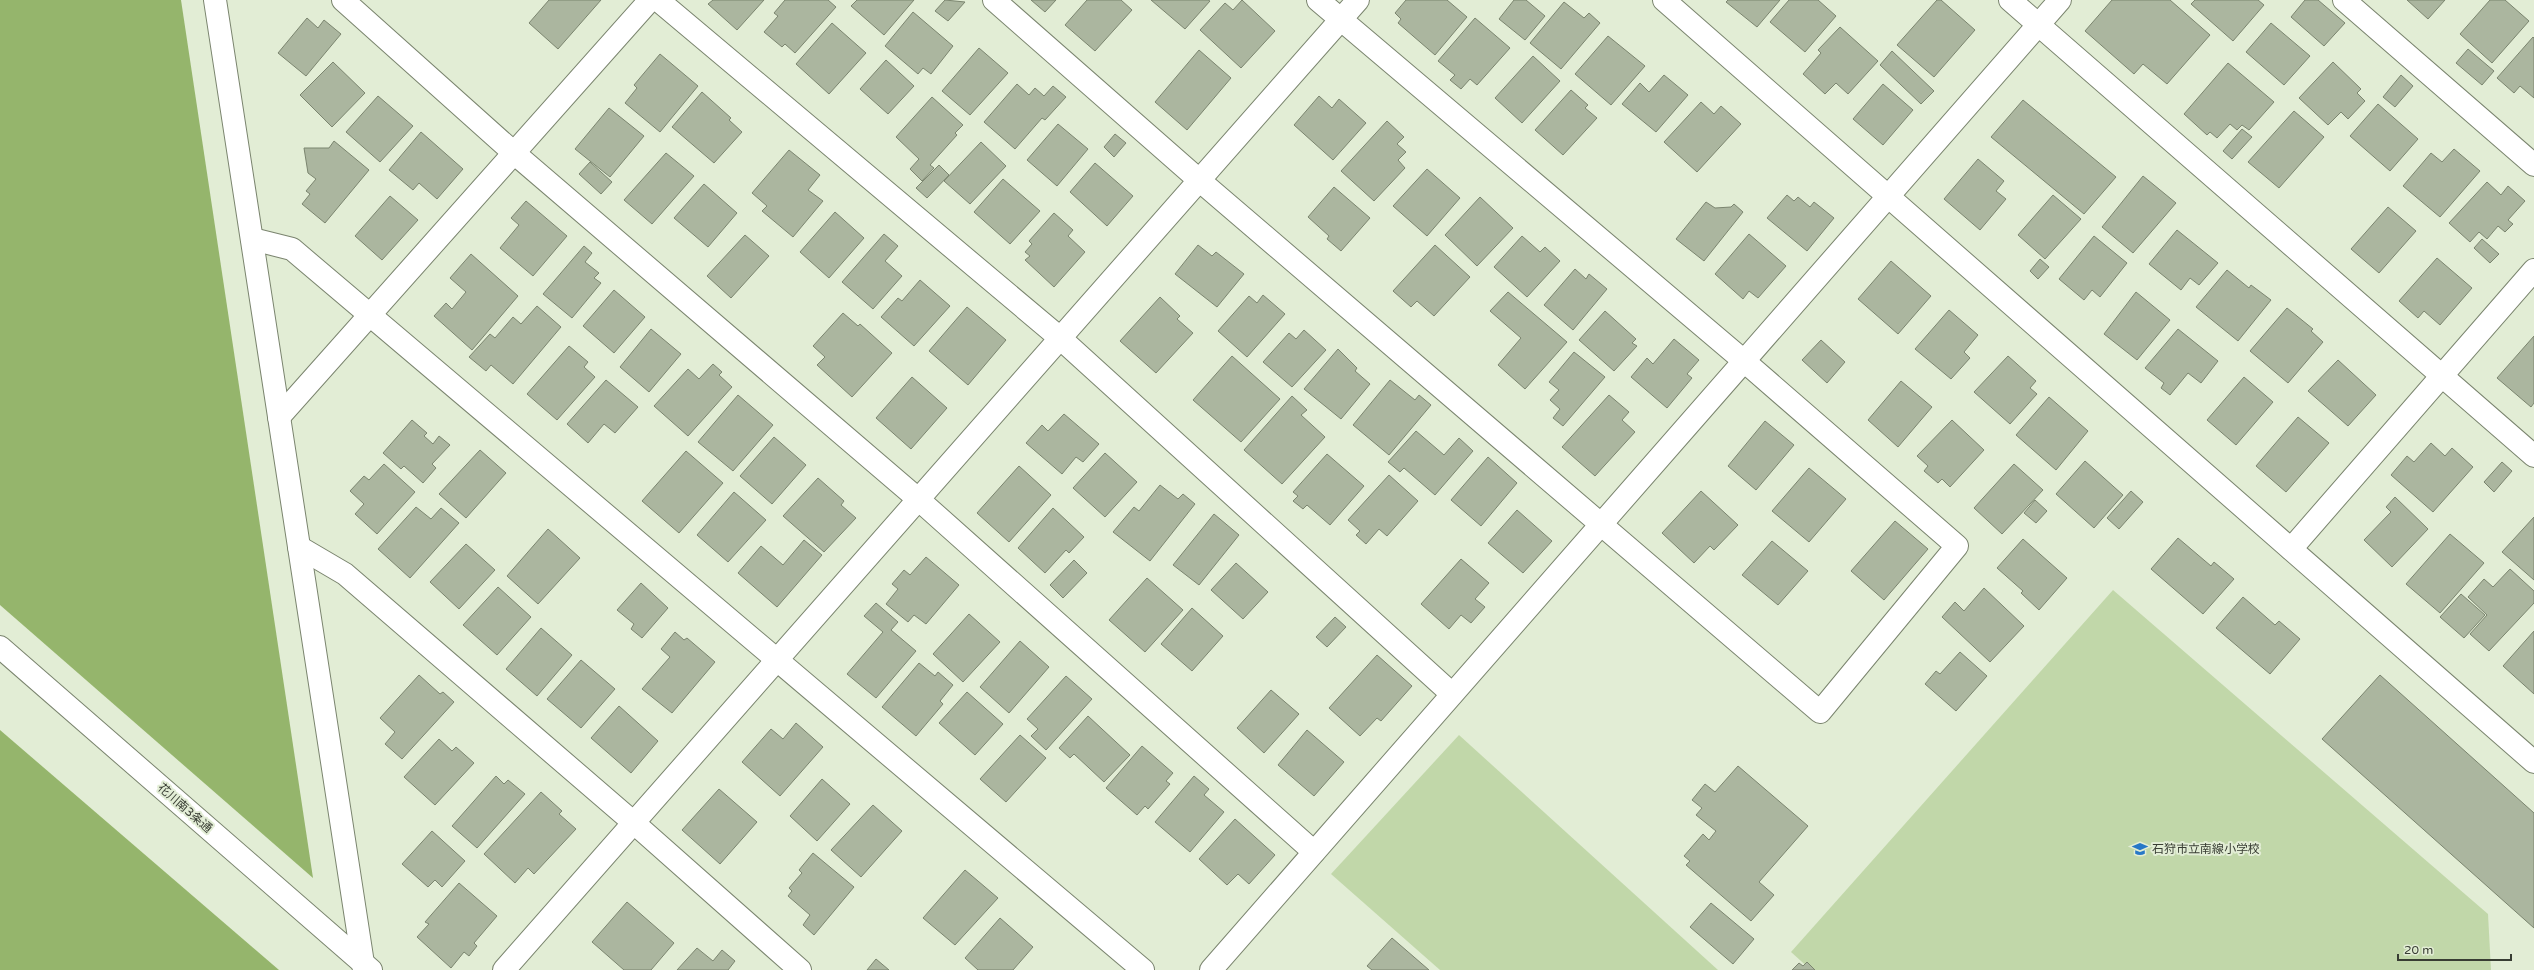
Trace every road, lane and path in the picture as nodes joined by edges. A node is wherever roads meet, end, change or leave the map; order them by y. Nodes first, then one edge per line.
1 (215, 0) edge
2 (343, 0) edge
3 (650, 0) edge
4 (658, 0) edge
5 (994, 0) edge
6 (1318, 0) edge
7 (1358, 0) edge
8 (1664, 0) edge
9 (2010, 0) edge
10 (2060, 0) edge
11 (2344, 0) edge
12 (1340, 20) junction
13 (2038, 24) junction
14 (514, 153) junction
15 (2534, 165) edge
16 (1199, 180) junction
17 (1888, 196) junction
18 (252, 240) junction
19 (2534, 270) edge
20 (370, 314) junction
21 (1060, 338) junction
22 (1744, 361) junction
23 (2442, 376) junction
24 (279, 417) junction
25 (2534, 456) edge
26 (918, 499) junction
27 (1600, 525) junction
28 (300, 547) junction
29 (2291, 549) junction
30 (0, 647) edge
31 (776, 661) junction
32 (1452, 694) junction
33 (2534, 762) edge
34 (634, 822) junction
35 (1314, 852) junction
36 (366, 968) edge
37 (504, 970) edge
38 (800, 970) edge
39 (1143, 970) edge
40 (1211, 970) edge

1 - 18 street
2 - 14 street
3 - 14 street
4 - 21 street
5 - 16 street
6 - 12 street
7 - 12 street
8 - 17 street
9 - 13 street
10 - 13 street
11 - 15 street
12 - 16 street
12 - 22 street
13 - 17 street
13 - 23 street
14 - 20 street
14 - 26 street
16 - 21 street
16 - 27 street
17 - 22 street
17 - 29 street
18 - 20 street
18 - 24 street
19 - 23 street
20 - 24 street
20 - 31 street
21 - 26 street
21 - 32 street
22 - 27 street
22 - 27 street
23 - 25 street
23 - 29 street
24 - 28 street
26 - 31 street
26 - 35 street
27 - 32 street
28 - 34 street
28 - 36 street
29 - 33 street
30 - 36 street, 花川南3条通
31 - 34 street
31 - 39 street
32 - 35 street
34 - 37 street
34 - 38 street
35 - 40 street

